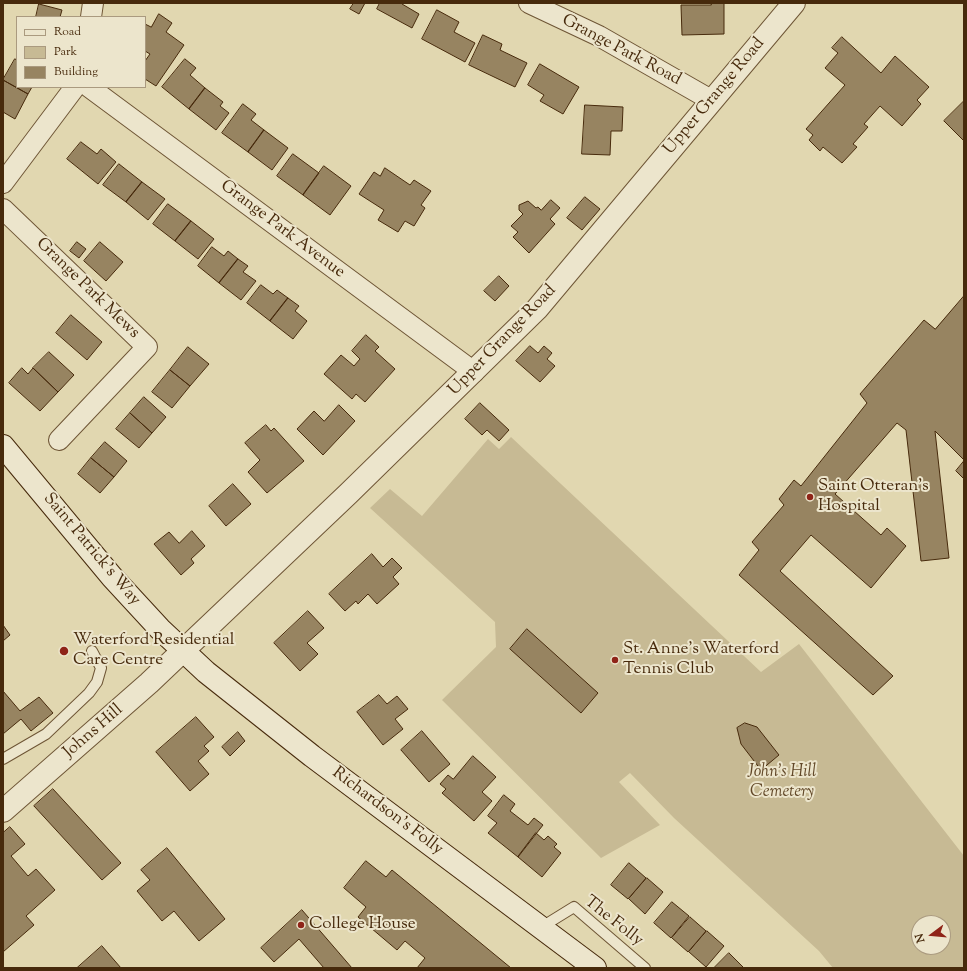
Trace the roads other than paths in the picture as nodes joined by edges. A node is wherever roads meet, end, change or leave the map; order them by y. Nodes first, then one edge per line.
1 (94, 3) edge
2 (529, 3) edge
3 (794, 3) edge
4 (91, 16) edge
5 (74, 88) edge
6 (90, 88) edge
7 (712, 100) junction
8 (3, 184) edge
9 (3, 209) edge
10 (474, 372) junction
11 (59, 440) dead end
12 (3, 446) edge
13 (92, 651) dead end
14 (182, 651) junction
15 (3, 759) edge
16 (3, 811) edge
17 (540, 928) junction
18 (595, 968) edge
19 (645, 968) edge

1 - 4 street
2 - 7 street, Grange Park Road
3 - 7 street, Upper Grange Road
5 - 8 street
6 - 10 street, Grange Park Avenue
7 - 10 street, Upper Grange Road
9 - 11 street, Grange Park Mews
10 - 14 street, Upper Grange Road
12 - 14 street, Saint Patrick's Way
13 - 15 lane
14 - 16 street, Johns Hill
14 - 17 street, Richardson's Folly
17 - 18 street, Richardson's Folly
17 - 19 lane, The Folly

